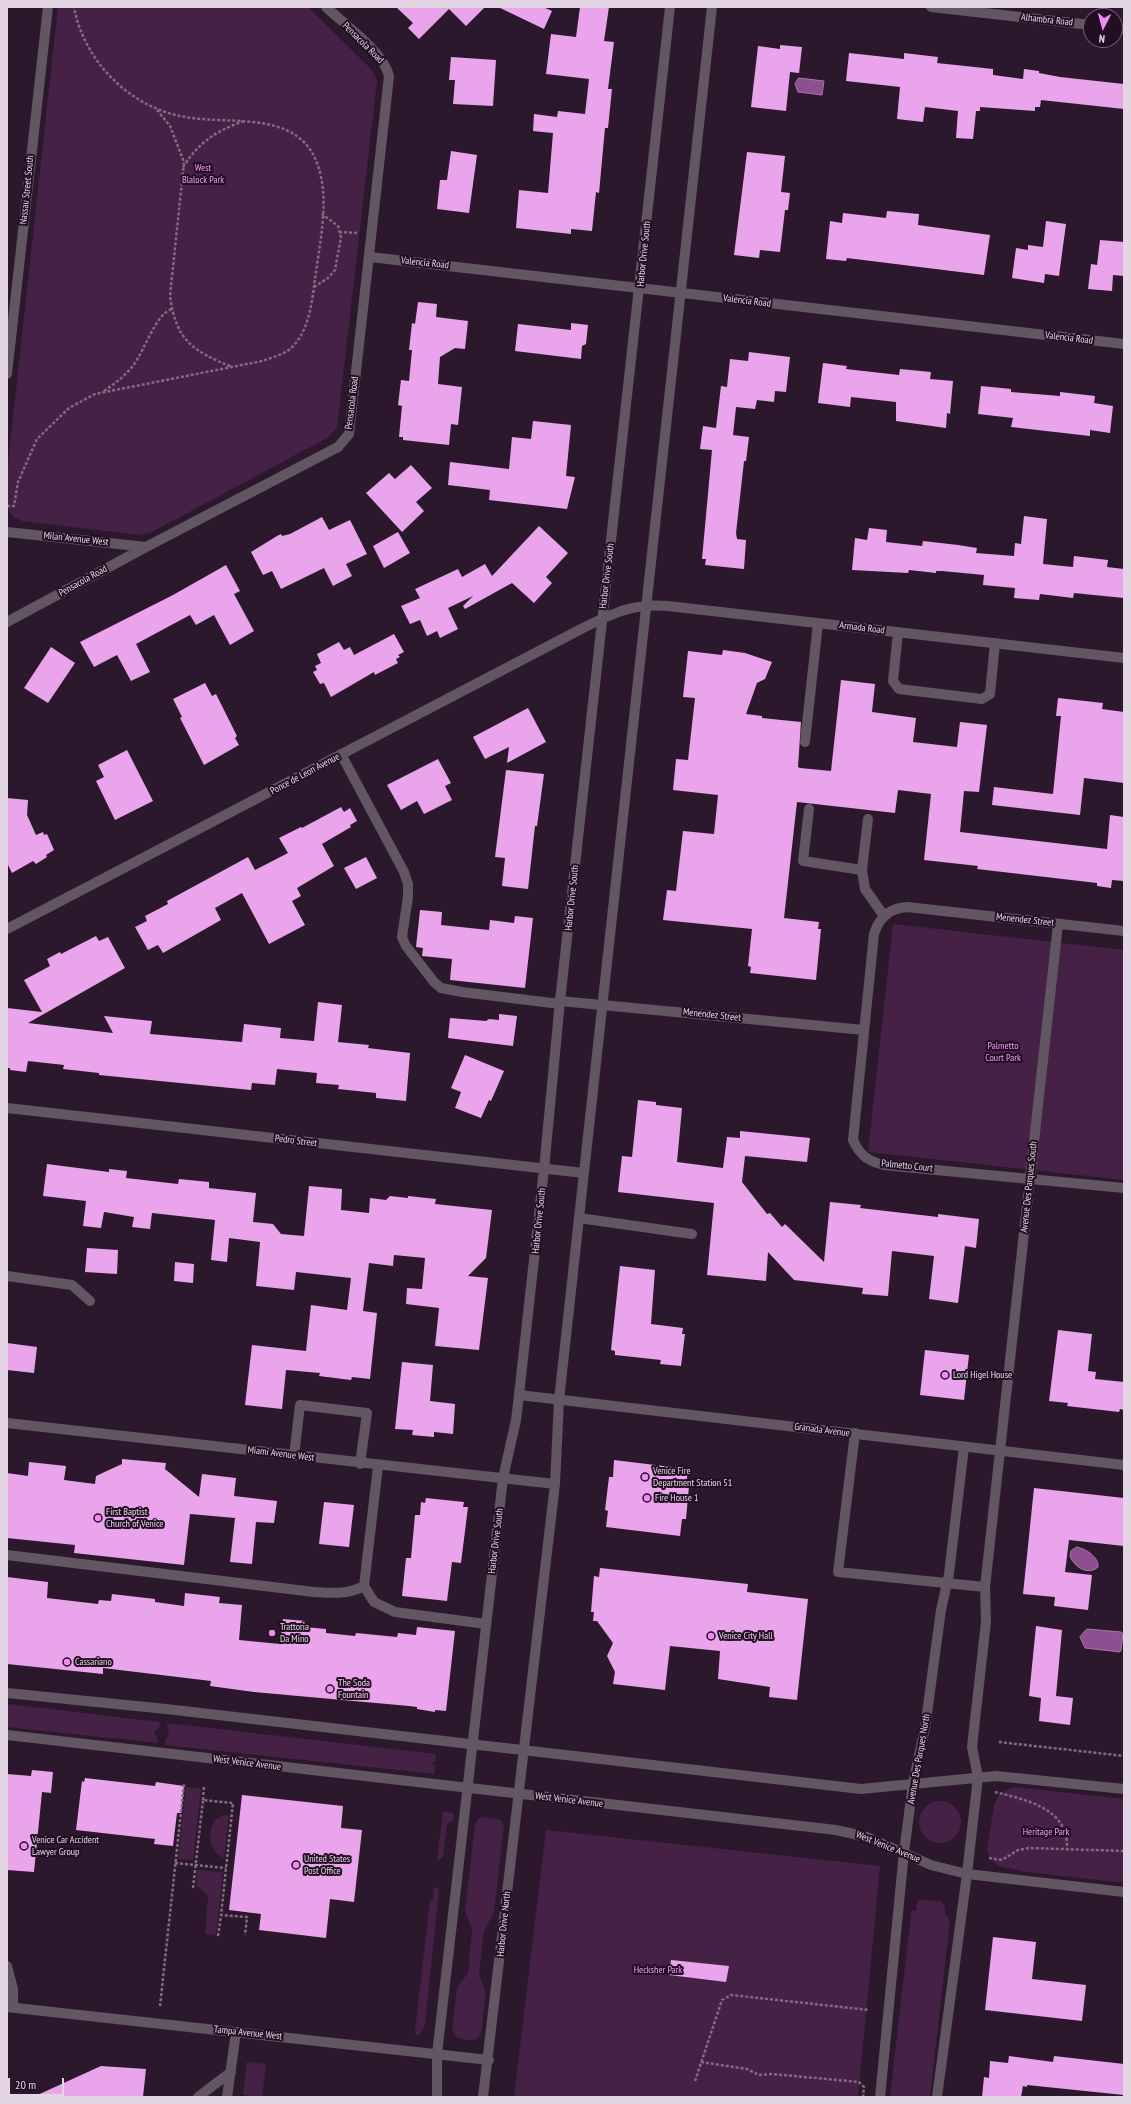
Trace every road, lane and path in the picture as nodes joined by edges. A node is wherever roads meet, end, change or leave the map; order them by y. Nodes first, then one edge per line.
1 (48, 7) edge
2 (74, 7) edge
3 (326, 7) edge
4 (670, 7) edge
5 (712, 7) edge
6 (931, 7) edge
7 (1083, 24) edge
8 (156, 110) junction
9 (246, 121) junction
10 (183, 168) junction
11 (322, 214) junction
12 (340, 232) junction
13 (359, 233) dead end
14 (370, 257) junction
15 (314, 287) junction
16 (640, 288) junction
17 (680, 293) junction
18 (172, 309) junction
19 (1124, 344) edge
20 (233, 367) junction
21 (7, 374) edge
22 (103, 392) junction
23 (7, 506) edge
24 (7, 532) edge
25 (146, 547) junction
26 (647, 605) junction
27 (602, 618) junction
28 (7, 622) edge
29 (818, 623) junction
30 (898, 632) junction
31 (995, 643) junction
32 (1124, 658) edge
33 (805, 742) dead end
34 (342, 754) junction
35 (809, 809) dead end
36 (868, 818) dead end
37 (862, 870) junction
38 (884, 916) junction
39 (1058, 924) junction
40 (7, 929) edge
41 (1124, 931) edge
42 (560, 1002) junction
43 (603, 1005) junction
44 (864, 1030) junction
45 (7, 1108) edge
46 (544, 1169) junction
47 (584, 1173) junction
48 (1030, 1178) junction
49 (1124, 1188) edge
50 (580, 1218) junction
51 (692, 1234) dead end
52 (7, 1276) edge
53 (90, 1301) dead end
54 (519, 1395) junction
55 (559, 1400) junction
56 (7, 1423) edge
57 (855, 1434) junction
58 (964, 1446) junction
59 (999, 1450) junction
60 (294, 1456) junction
61 (360, 1464) junction
62 (1124, 1465) edge
63 (378, 1466) junction
64 (503, 1478) junction
65 (555, 1484) junction
66 (7, 1555) edge
67 (947, 1583) junction
68 (364, 1586) junction
69 (985, 1587) junction
70 (486, 1624) junction
71 (7, 1693) edge
72 (7, 1736) edge
73 (999, 1742) dead end
74 (473, 1745) junction
75 (524, 1750) junction
76 (1124, 1756) edge
77 (978, 1777) junction
78 (913, 1783) junction
79 (184, 1784) dead end
80 (204, 1786) dead end
81 (468, 1789) junction
82 (1124, 1789) edge
83 (993, 1791) dead end
84 (518, 1794) junction
85 (203, 1800) junction
86 (1067, 1849) junction
87 (1124, 1850) edge
88 (904, 1852) junction
89 (989, 1858) dead end
90 (175, 1863) junction
91 (195, 1865) junction
92 (226, 1868) junction
93 (967, 1874) junction
94 (193, 1888) dead end
95 (1124, 1892) edge
96 (221, 1915) junction
97 (245, 1935) dead end
98 (218, 1936) dead end
99 (7, 1966) edge
100 (160, 2006) dead end
101 (10, 2007) edge
102 (869, 2010) dead end
103 (236, 2032) junction
104 (437, 2054) junction
105 (489, 2060) junction
106 (702, 2062) junction
107 (231, 2072) junction
108 (695, 2081) dead end
109 (198, 2097) edge
110 (227, 2097) edge
111 (437, 2097) edge
112 (483, 2097) edge
113 (863, 2097) edge
114 (880, 2097) edge
115 (937, 2097) edge

1 - 21 street, Nassau Street South
2 - 8 path
3 - 14 street, Pensacola Road
4 - 16 street, Harbor Drive South
5 - 17 street
6 - 7 street, Alhambra Road
8 - 9 path
8 - 10 path
9 - 10 path
9 - 11 path
10 - 18 path
11 - 12 path
11 - 15 path
12 - 13 path
12 - 15 path
14 - 16 street, Valencia Road
14 - 25 street, Pensacola Road
15 - 20 path
16 - 17 street, Valencia Road
16 - 27 street, Harbor Drive South
17 - 19 street, Valencia Road
17 - 26 street
18 - 20 path
18 - 22 path
20 - 22 path
22 - 23 path
24 - 25 street, Milan Avenue West
25 - 28 street, Pensacola Road
26 - 27 street, Armada Road
26 - 29 street, Armada Road
26 - 43 street
27 - 34 street, Ponce de Leon Avenue
27 - 42 street, Harbor Drive South
29 - 30 street, Armada Road
29 - 33 street
30 - 31 street, Armada Road
30 - 31 street
31 - 32 street, Armada Road
34 - 40 street, Ponce de Leon Avenue
34 - 42 street, Menendez Street
35 - 37 street
36 - 37 street
37 - 38 street
38 - 39 street, Menendez Street
38 - 44 street, Palmetto Court
39 - 41 street, Menendez Street
39 - 48 street, Avenue Des Parques South
42 - 43 street, Menendez Street
42 - 46 street, Harbor Drive South
43 - 44 street, Menendez Street
43 - 47 street
44 - 48 street, Palmetto Court
45 - 46 street, Pedro Street
46 - 47 street, Pedro Street
46 - 54 street, Harbor Drive South
47 - 50 street
48 - 49 street, Palmetto Court
48 - 59 street, Avenue Des Parques South
50 - 51 street
50 - 55 street
52 - 53 street
54 - 55 street, Granada Avenue
54 - 64 street, Harbor Drive South
55 - 57 street, Granada Avenue
55 - 65 street
56 - 60 street, Miami Avenue West
57 - 58 street, Granada Avenue
57 - 67 street
58 - 59 street, Granada Avenue
58 - 67 street, Avenue Des Parques North
59 - 62 street, Granada Avenue
59 - 69 street
60 - 61 street, Miami Avenue West
60 - 61 street
61 - 63 street, Miami Avenue West
63 - 64 street, Miami Avenue West
63 - 68 street
64 - 65 street, Miami Avenue West
64 - 70 street, Harbor Drive South
65 - 75 street
66 - 68 street
67 - 69 street
67 - 78 street, Avenue Des Parques North
68 - 70 street
69 - 77 street
70 - 74 street, Harbor Drive South
71 - 74 street
72 - 81 street, West Venice Avenue
73 - 76 path
74 - 75 street
74 - 81 street, Harbor Drive South
75 - 78 street
75 - 84 street, Harbor Drive North
77 - 78 street
77 - 82 street
77 - 93 street
78 - 88 street, Avenue Des Parques North
79 - 90 path
80 - 85 path
81 - 84 street, West Venice Avenue
81 - 104 street
83 - 86 path
84 - 88 street, West Venice Avenue
84 - 105 street, Harbor Drive North
85 - 91 path
85 - 92 path
86 - 87 path
86 - 89 path
88 - 93 street, West Venice Avenue
88 - 114 street, Avenue Des Parques North
90 - 91 path
90 - 100 path
91 - 92 path
91 - 94 path
92 - 96 path
93 - 95 street, West Venice Avenue
93 - 115 street
96 - 97 path
96 - 98 path
99 - 101 street
101 - 103 street, Tampa Avenue West
102 - 106 path
103 - 104 street, Tampa Avenue West
103 - 107 street
104 - 105 street, Tampa Avenue West
104 - 111 street
105 - 112 street, Harbor Drive North
106 - 108 path
106 - 113 path
107 - 109 street
107 - 110 street

